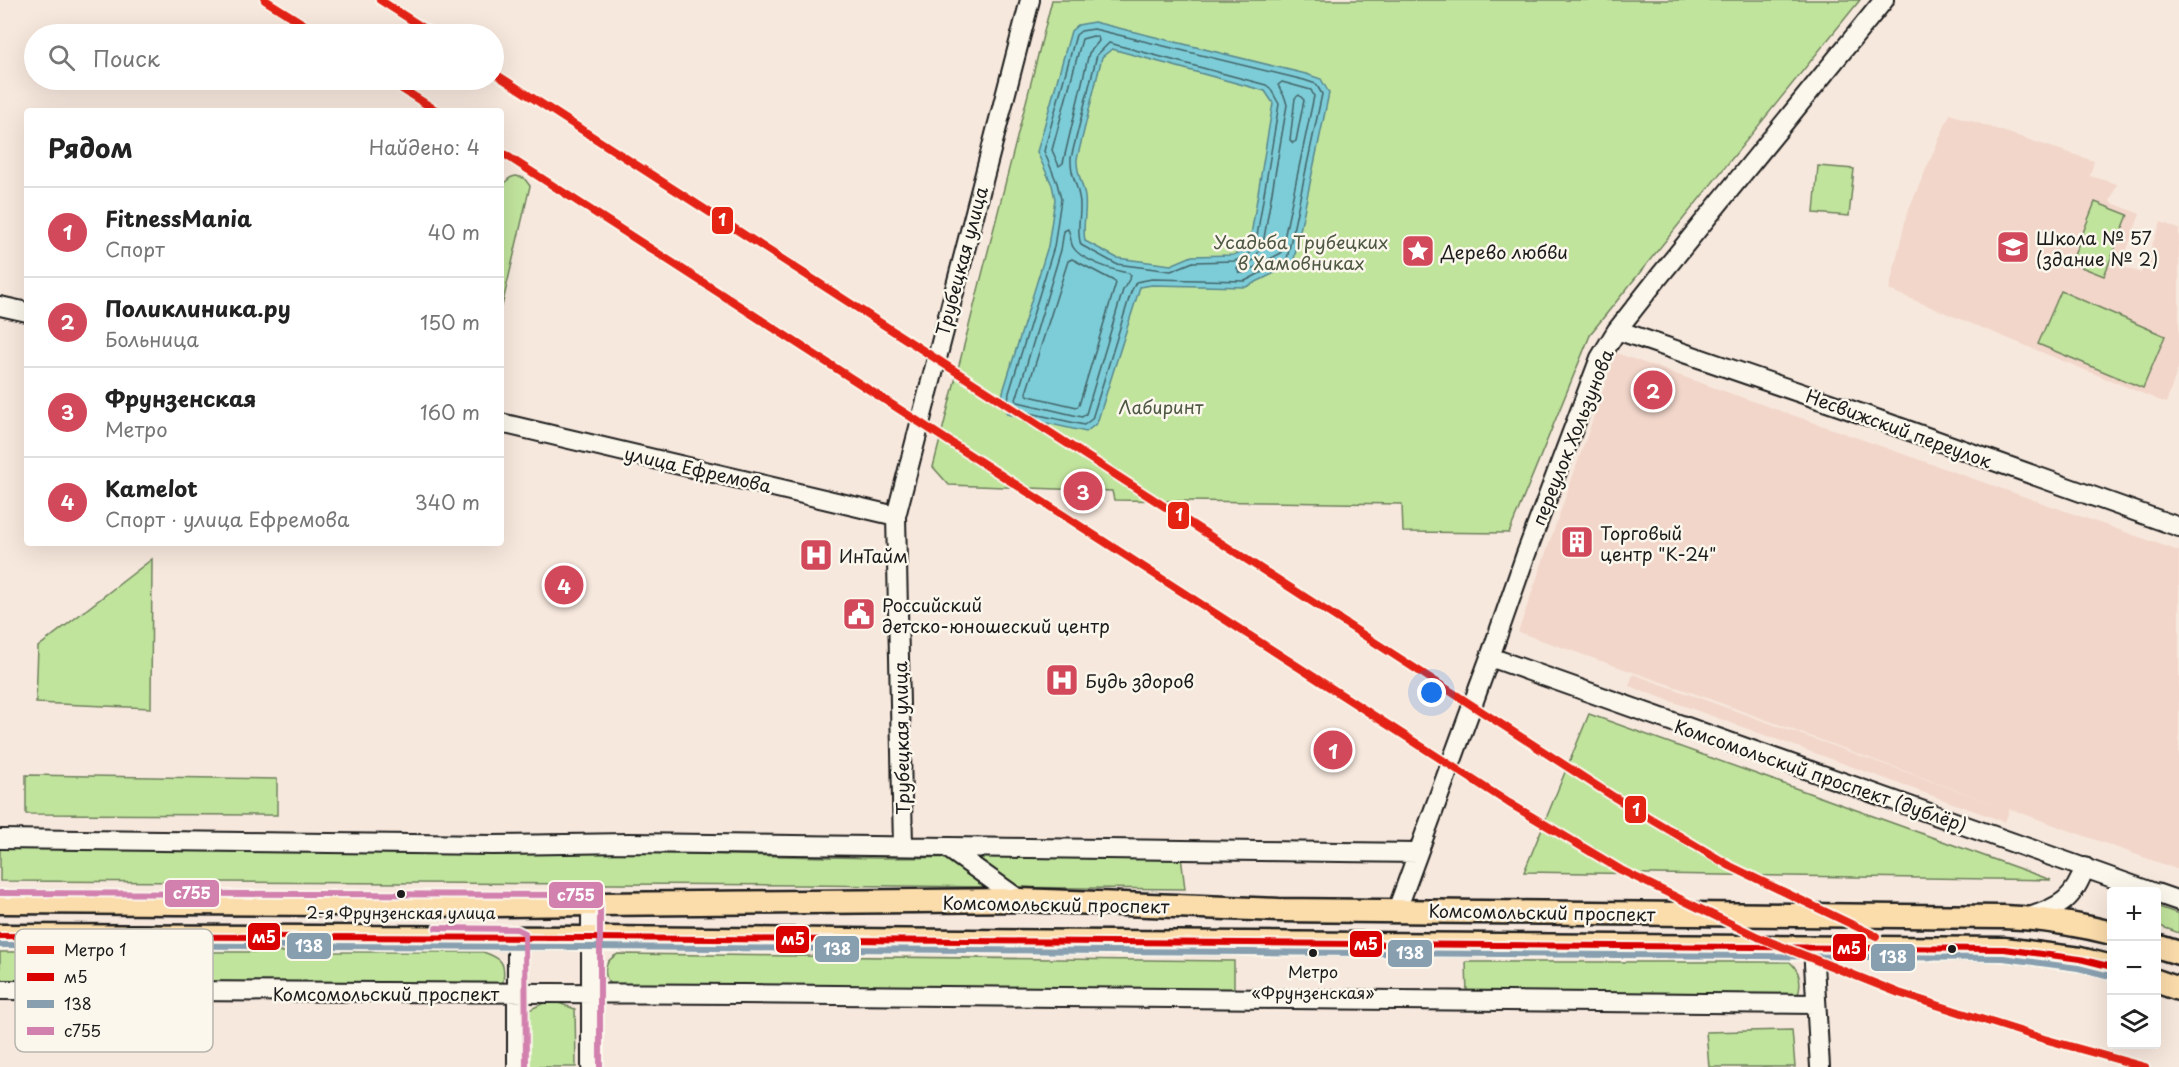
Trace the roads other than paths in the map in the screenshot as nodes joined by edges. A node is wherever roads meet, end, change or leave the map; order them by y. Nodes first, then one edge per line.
1 (1030, 0) edge
2 (1884, 0) edge
3 (0, 306) edge
4 (24, 311) edge
5 (1617, 330) junction
6 (504, 424) edge
7 (896, 516) junction
8 (2179, 527) edge
9 (1491, 657) junction
10 (0, 839) edge
11 (903, 846) junction
12 (946, 847) junction
13 (1418, 853) junction
14 (2085, 867) junction
15 (2123, 887) edge
16 (2161, 894) edge
17 (1020, 900) junction
18 (2179, 901) edge
19 (0, 902) edge
20 (591, 904) junction
21 (1397, 910) junction
22 (2026, 918) junction
23 (2107, 932) edge
24 (0, 936) edge
25 (15, 936) edge
26 (213, 937) edge
27 (517, 938) junction
28 (591, 938) junction
29 (1813, 947) junction
30 (2161, 947) edge
31 (2179, 953) edge
32 (2107, 966) edge
33 (2161, 982) edge
34 (2179, 989) edge
35 (0, 990) edge
36 (15, 990) edge
37 (213, 991) edge
38 (517, 993) junction
39 (591, 994) junction
40 (1816, 1004) junction
41 (517, 1067) edge
42 (591, 1067) edge
43 (1820, 1067) edge

1 - 7 street, Трубецкая улица
2 - 5 street, переулок Хользунова
3 - 4 street
5 - 8 street, Несвижский переулок
5 - 9 street, переулок Хользунова
6 - 7 street, улица Ефремова
7 - 11 street, Трубецкая улица
9 - 13 street, переулок Хользунова
9 - 14 street, Комсомольский проспект (дублёр)
10 - 11 street
11 - 12 street
12 - 13 street
12 - 17 street
13 - 21 street, переулок Хользунова
14 - 15 street, Комсомольский проспект (дублёр)
14 - 22 street
16 - 18 street, Комсомольский проспект (дублёр)
17 - 20 main road, Комсомольский проспект
17 - 21 main road, Комсомольский проспект
19 - 20 main road, Комсомольский проспект
20 - 28 street
21 - 22 main road, Комсомольский проспект
22 - 23 main road, Комсомольский проспект
24 - 25 main road, Комсомольский проспект
26 - 27 main road, Комсомольский проспект
27 - 28 main road, Комсомольский проспект
27 - 38 street
28 - 29 main road, Комсомольский проспект
28 - 39 street
29 - 32 main road, Комсомольский проспект
29 - 40 street
30 - 31 main road
33 - 34 main road
35 - 36 street, Комсомольский проспект
37 - 38 street, Комсомольский проспект
38 - 39 street, Комсомольский проспект
38 - 41 street
39 - 40 street, Комсомольский проспект
39 - 42 street
40 - 43 street

